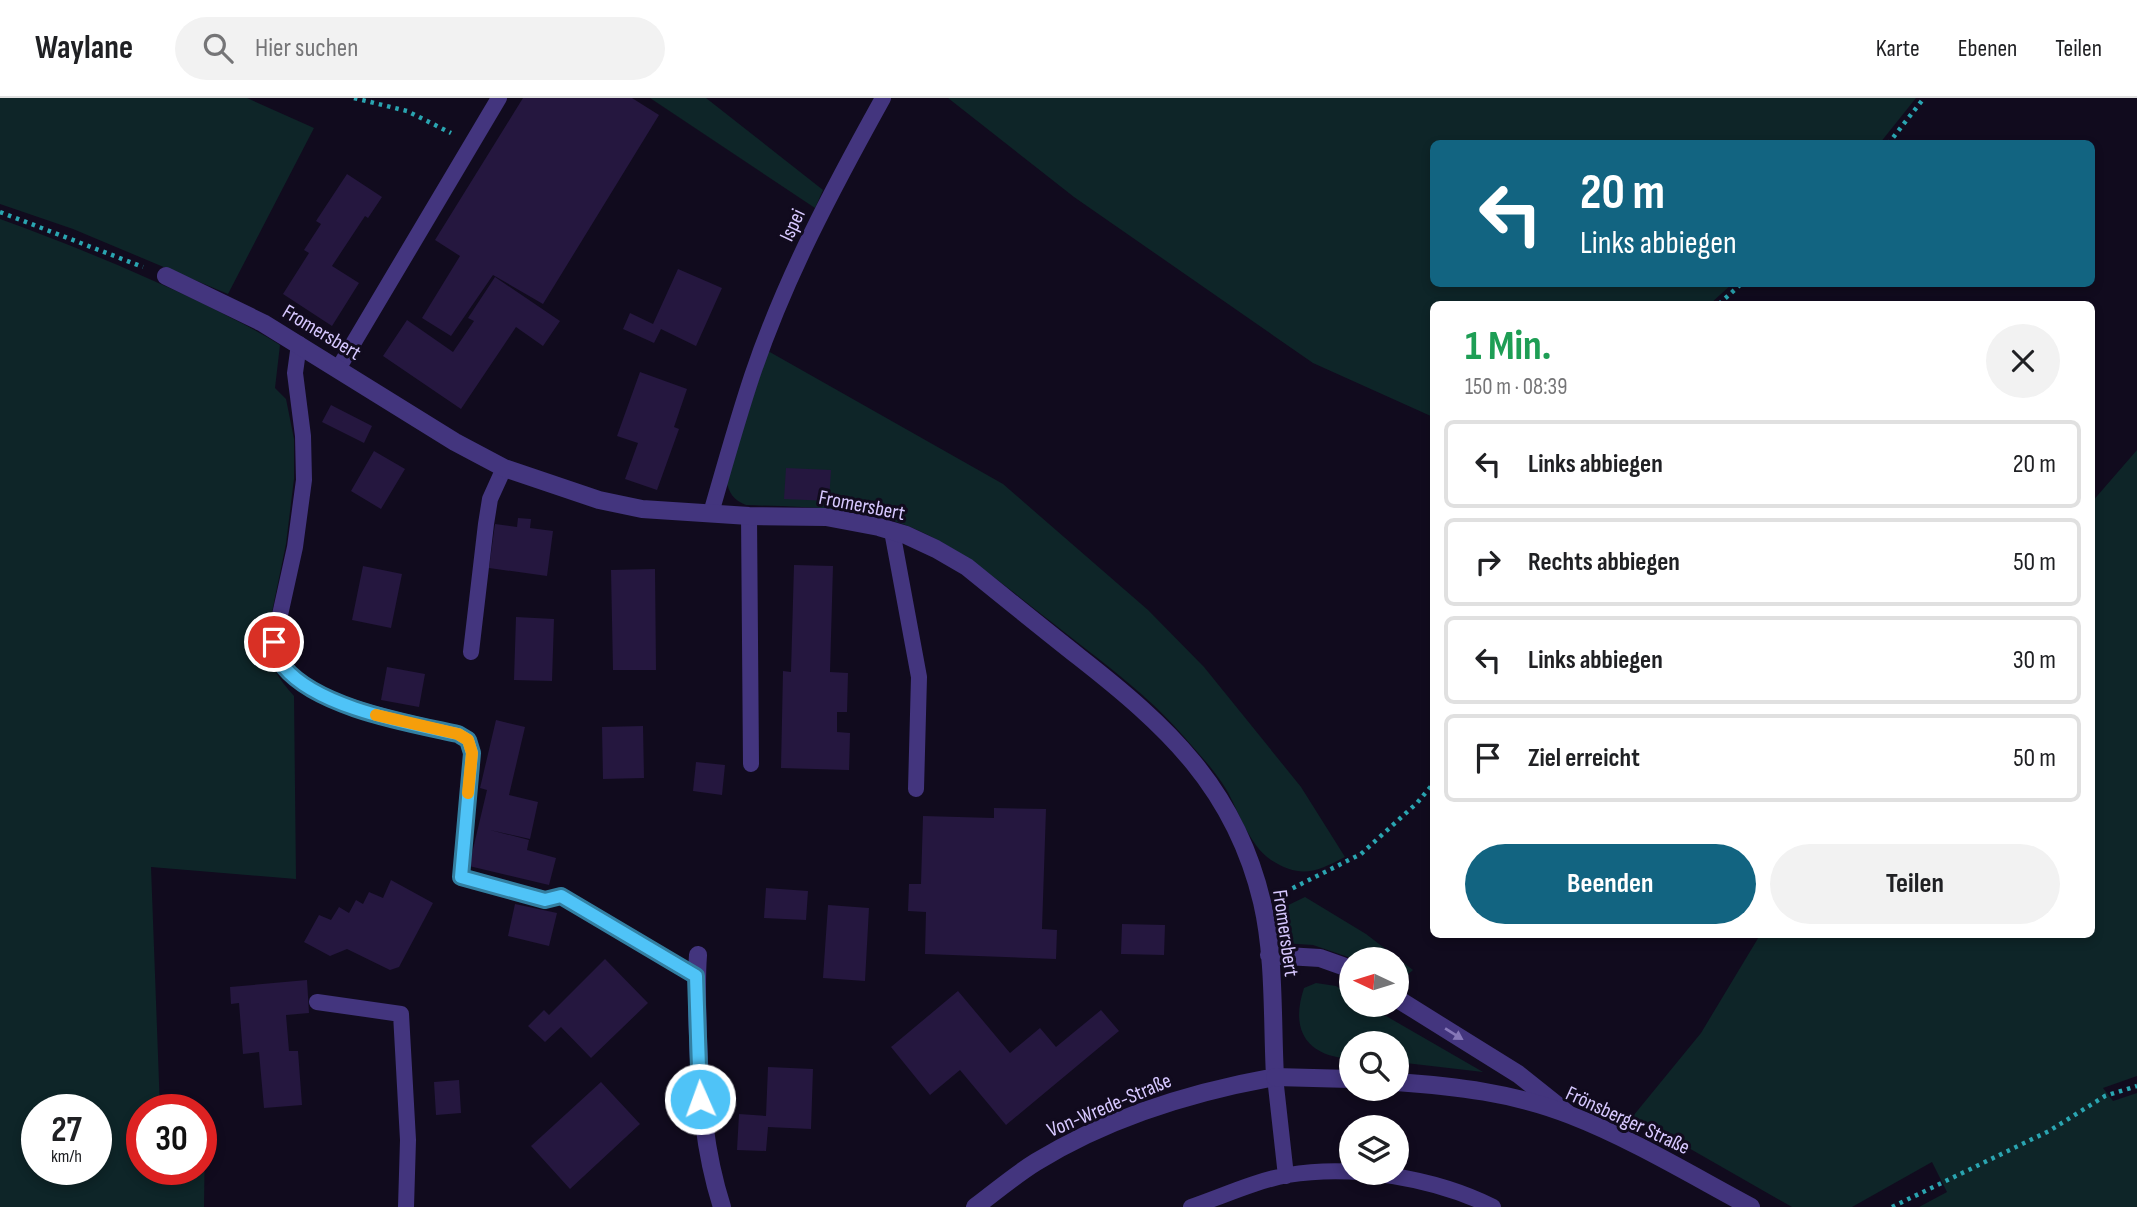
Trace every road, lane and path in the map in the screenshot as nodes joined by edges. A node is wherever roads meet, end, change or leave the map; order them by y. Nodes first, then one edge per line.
1 (354, 98) edge
2 (499, 98) edge
3 (883, 98) edge
4 (1924, 98) edge
5 (1891, 140) edge
6 (472, 144) junction
7 (0, 212) edge
8 (166, 276) joint
9 (1738, 287) edge
10 (1722, 301) edge
11 (299, 344) junction
12 (338, 369) junction
13 (504, 468) junction
14 (711, 513) junction
15 (749, 516) junction
16 (892, 531) junction
17 (471, 652) dead end
18 (751, 764) dead end
19 (1430, 788) edge
20 (916, 789) dead end
21 (1262, 903) junction
22 (698, 955) dead end
23 (1269, 955) junction
24 (1339, 965) edge
25 (696, 976) junction
26 (317, 1002) dead end
27 (1409, 1006) edge
28 (1275, 1077) junction
29 (1339, 1079) edge
30 (1409, 1083) edge
31 (2137, 1086) edge
32 (1569, 1114) junction
33 (1286, 1176) junction
34 (406, 1207) edge
35 (722, 1207) edge
36 (975, 1207) edge
37 (1191, 1207) edge
38 (1493, 1207) edge
39 (1751, 1207) edge
40 (1892, 1207) edge

1 - 6 path
2 - 6 lane
3 - 14 lane, Ispei
4 - 5 path
6 - 12 lane
7 - 8 path
8 - 11 street, Fromersbert
9 - 10 path
11 - 12 street, Fromersbert
11 - 25 lane
12 - 13 street, Fromersbert
13 - 14 street, Fromersbert
13 - 17 lane
14 - 15 street, Fromersbert
15 - 16 street, Fromersbert
15 - 18 lane
16 - 20 lane
16 - 21 street, Fromersbert
19 - 21 path
21 - 23 street, Fromersbert
22 - 25 street
23 - 24 street
23 - 28 street, Fromersbert
25 - 35 street
26 - 34 lane
27 -> 32 street
28 - 29 street
28 - 33 lane
28 - 36 street, Von-Wrede-Straße
30 - 32 street, Frönsberger Straße
31 - 40 path
32 - 39 street, Frönsberger Straße
33 - 37 lane
33 - 38 lane

